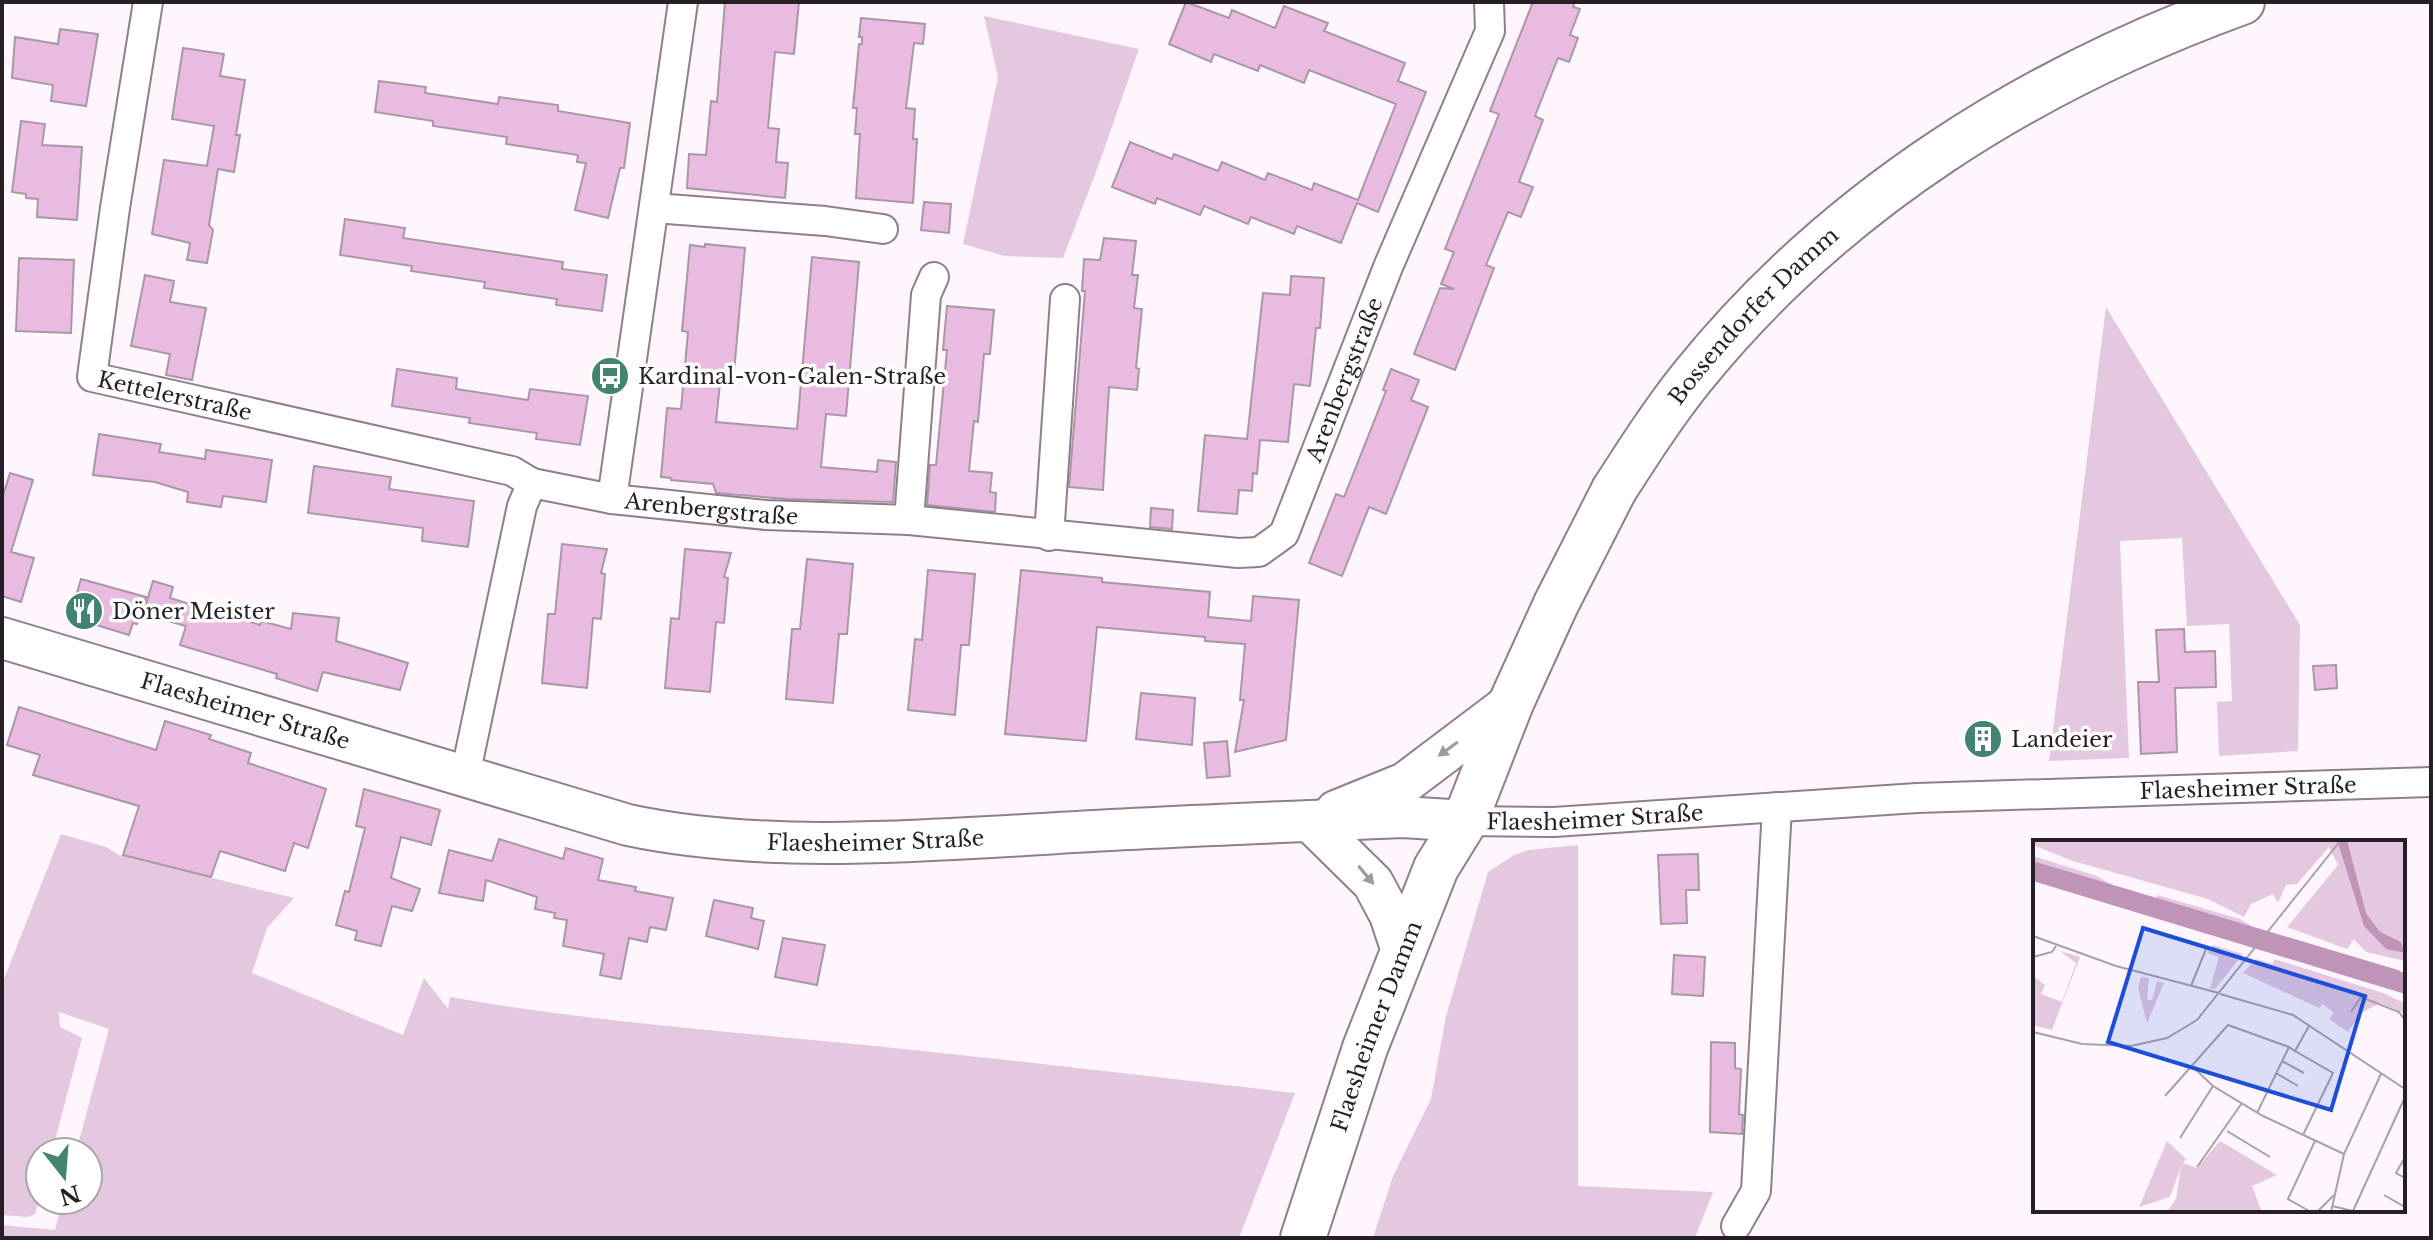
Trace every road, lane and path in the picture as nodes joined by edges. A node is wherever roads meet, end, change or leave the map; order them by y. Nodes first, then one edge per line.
1 (148, 2) edge
2 (683, 2) edge
3 (1489, 2) edge
4 (2242, 2) edge
5 (655, 208) junction
6 (883, 229) dead end
7 (934, 277) dead end
8 (1065, 299) dead end
9 (532, 483) junction
10 (612, 499) junction
11 (909, 520) junction
12 (1049, 536) junction
13 (2, 638) edge
14 (1511, 703) junction
15 (465, 776) junction
16 (2431, 782) edge
17 (1777, 807) junction
18 (1310, 821) junction
19 (1465, 821) junction
20 (1402, 951) junction
21 (1736, 1226) dead end
22 (1303, 1238) edge

1 - 9 street, Kettelerstraße
2 - 5 street
3 - 12 street, Arenbergstraße
4 - 14 main road, Bossendorfer Damm
5 - 6 street
5 - 10 street
7 - 11 street
8 - 12 street
9 - 10 street
9 - 15 street
10 - 11 street, Arenbergstraße
11 - 12 street, Arenbergstraße
13 - 15 main road, Flaesheimer Straße
14 -> 18 main road
14 - 19 main road, Bossendorfer Damm
15 - 18 main road, Flaesheimer Straße
16 - 17 street, Flaesheimer Straße
17 - 19 street, Flaesheimer Straße
17 - 21 street
18 - 19 main road, Flaesheimer Straße
18 -> 20 main road
19 - 20 main road, Flaesheimer Damm
20 - 22 main road, Flaesheimer Damm

